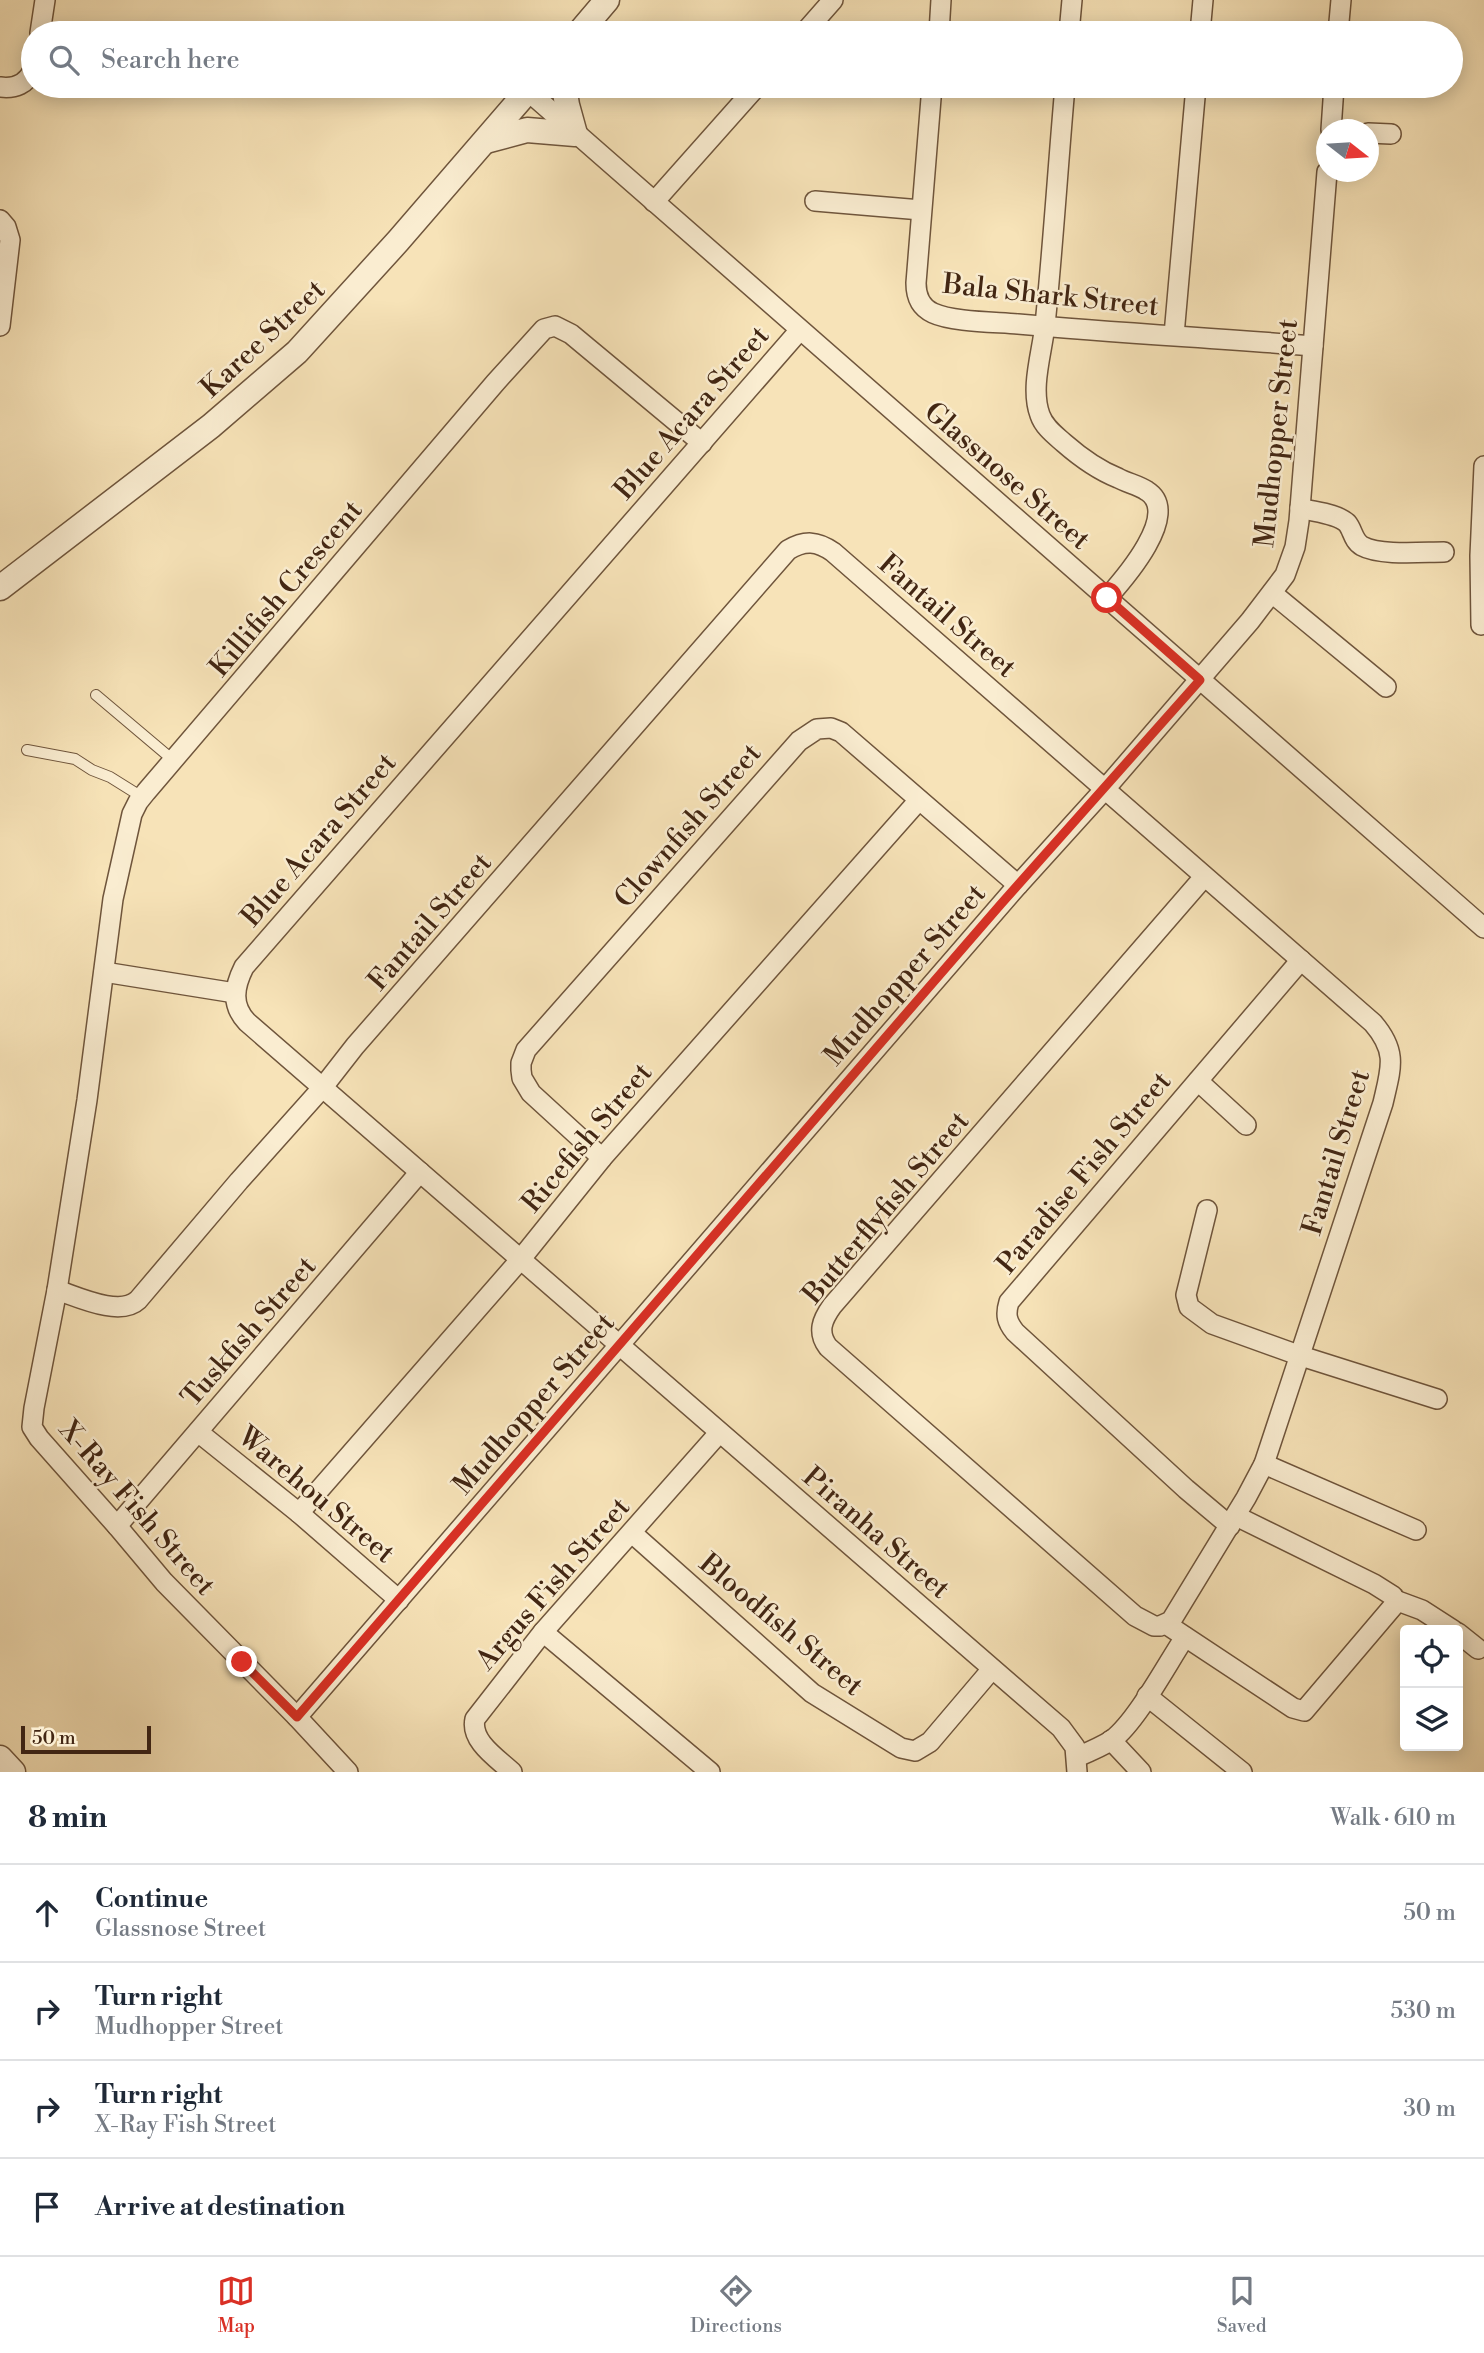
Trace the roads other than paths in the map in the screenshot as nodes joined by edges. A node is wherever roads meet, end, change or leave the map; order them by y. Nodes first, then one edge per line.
1 (44, 0) edge
2 (607, 0) edge
3 (833, 0) edge
4 (941, 0) edge
5 (1072, 0) edge
6 (1203, 0) edge
7 (1341, 0) edge
8 (41, 21) edge
9 (589, 21) edge
10 (815, 21) edge
11 (940, 21) edge
12 (1070, 21) edge
13 (1201, 21) edge
14 (1339, 21) edge
15 (21, 84) edge
16 (0, 86) edge
17 (522, 98) edge
18 (540, 98) edge
19 (565, 98) edge
20 (746, 98) edge
21 (931, 98) edge
22 (1064, 98) edge
23 (1195, 98) edge
24 (1333, 98) edge
25 (1332, 119) edge
26 (1379, 133) edge
27 (575, 134) junction
28 (1391, 134) dead end
29 (486, 141) junction
30 (1326, 182) edge
31 (815, 201) dead end
32 (654, 202) junction
33 (921, 210) junction
34 (0, 220) edge
35 (0, 326) edge
36 (1045, 327) junction
37 (799, 331) junction
38 (1174, 335) junction
39 (1313, 346) junction
40 (702, 443) junction
41 (1484, 466) edge
42 (1300, 508) junction
43 (1444, 552) dead end
44 (1482, 556) edge
45 (0, 588) edge
46 (1272, 593) junction
47 (1107, 598) junction
48 (1481, 625) dead end
49 (1200, 680) junction
50 (1386, 687) dead end
51 (96, 695) dead end
52 (27, 750) dead end
53 (173, 760) junction
54 (1105, 789) junction
55 (142, 797) junction
56 (919, 800) junction
57 (1204, 877) junction
58 (1018, 885) junction
59 (1484, 928) edge
60 (1301, 960) junction
61 (104, 972) junction
62 (235, 993) junction
63 (1198, 1080) junction
64 (323, 1087) junction
65 (1246, 1125) dead end
66 (602, 1158) junction
67 (420, 1172) junction
68 (1207, 1210) dead end
69 (520, 1260) junction
70 (57, 1290) junction
71 (621, 1346) junction
72 (1301, 1356) junction
73 (1437, 1399) dead end
74 (198, 1432) junction
75 (719, 1433) junction
76 (1264, 1464) junction
77 (299, 1513) junction
78 (1233, 1521) junction
79 (117, 1526) junction
80 (1416, 1530) dead end
81 (632, 1533) junction
82 (399, 1600) junction
83 (1395, 1600) junction
84 (1160, 1625) junction
85 (1446, 1625) edge
86 (543, 1632) junction
87 (1185, 1637) junction
88 (1463, 1637) edge
89 (1478, 1648) dead end
90 (992, 1669) junction
91 (1147, 1696) junction
92 (297, 1717) junction
93 (1111, 1740) junction
94 (0, 1758) edge
95 (1077, 1765) edge
96 (13, 1772) edge
97 (348, 1772) edge
98 (512, 1772) edge
99 (710, 1772) edge
100 (1141, 1772) edge
101 (1242, 1772) edge

1 - 8 street
2 - 9 street
3 - 10 street
4 - 11 street
5 - 12 street
6 - 13 street
7 - 14 street
15 - 16 street
17 - 29 street, Karee Street
18 - 27 street, Glassnose Street
19 - 27 street
20 - 32 street
21 - 33 street, Bala Shark Street
22 - 36 street
23 - 38 street
24 - 25 street
26 - 28 street
27 - 29 street
27 - 32 street, Glassnose Street
29 - 45 street, Karee Street
30 - 39 street, Mudhopper Street
31 - 33 street
32 - 37 street, Glassnose Street
33 - 36 street, Bala Shark Street
34 - 35 street
36 - 38 street, Bala Shark Street
36 - 47 street
37 - 40 street, Blue Acara Street
37 - 47 street, Glassnose Street
38 - 39 street, Bala Shark Street
39 - 42 street, Mudhopper Street
40 - 53 street, Killifish Crescent
40 - 62 street, Blue Acara Street
41 - 44 street
42 - 43 street
42 - 46 street, Mudhopper Street
44 - 48 street
46 - 49 street, Mudhopper Street
46 - 50 street
47 - 49 street, Glassnose Street
49 - 54 street, Mudhopper Street
49 - 59 street, Glassnose Street
51 - 53 lane
52 - 55 lane
53 - 55 street, Killifish Crescent
54 - 57 street, Fantail Street
54 - 58 street, Mudhopper Street
54 - 64 street, Fantail Street
55 - 61 street, Killifish Crescent
56 - 58 street, Clownfish Street
56 - 66 street, Ricefish Street
56 - 66 street, Clownfish Street
57 - 60 street, Fantail Street
57 - 84 street, Butterflyfish Street
58 - 71 street, Mudhopper Street
60 - 63 street, Paradise Fish Street
60 - 72 street, Fantail Street
61 - 62 street
61 - 70 street, X-Ray Fish Street
62 - 64 street
63 - 65 street
63 - 78 street, Paradise Fish Street
64 - 67 street
64 - 70 street, Fantail Street
66 - 69 street, Ricefish Street
67 - 69 street
67 - 74 street, Tuskfish Street
68 - 72 street
69 - 71 street
69 - 77 street, Ricefish Street
70 - 79 street, X-Ray Fish Street
71 - 75 street, Piranha Street
71 - 82 street, Mudhopper Street
72 - 73 street
72 - 76 street, Fantail Street
74 - 77 street, Warehou Street
74 - 79 street, Tuskfish Street
75 - 81 street, Argus Fish Street
75 - 90 street, Piranha Street
76 - 78 street, Fantail Street
76 - 80 street
77 - 82 street, Warehou Street
78 - 83 street, Paradise Fish Street
78 - 84 street, Fantail Street
79 - 92 street, X-Ray Fish Street
81 - 86 street, Argus Fish Street
81 - 90 street, Bloodfish Street
82 - 92 street, Mudhopper Street
83 - 85 street, Paradise Fish Street
83 - 87 street, Butterflyfish Street
84 - 87 street, Butterflyfish Street
86 - 98 street, Argus Fish Street
86 - 99 street
87 - 91 street
88 - 89 street
90 - 95 street, Piranha Street
91 - 93 street
91 - 101 street
92 - 97 street, X-Ray Fish Street
93 - 95 street
93 - 100 street
94 - 96 street

